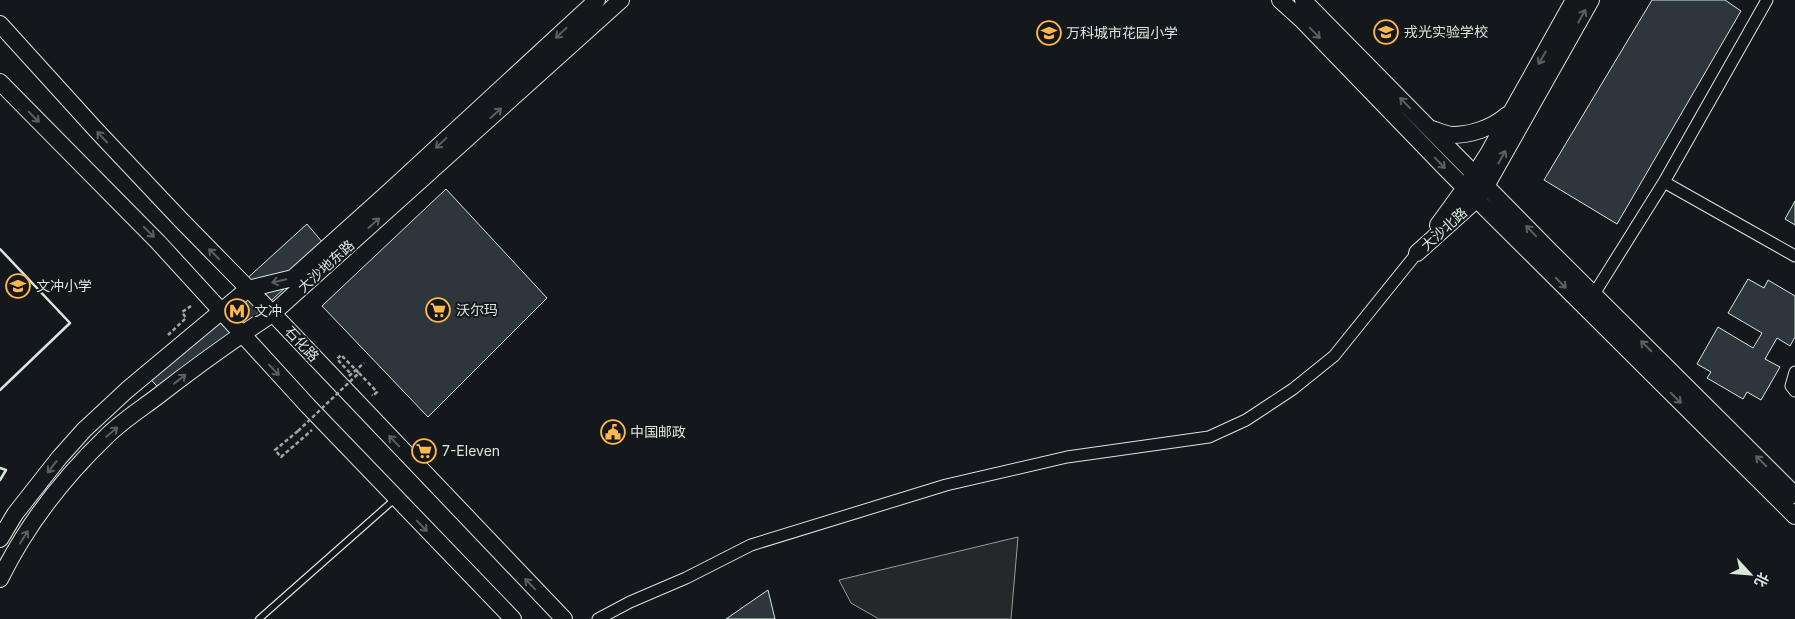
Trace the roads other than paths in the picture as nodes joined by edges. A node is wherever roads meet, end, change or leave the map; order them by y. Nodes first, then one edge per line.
1 (597, 0) edge
2 (621, 0) edge
3 (1280, 0) edge
4 (1303, 0) edge
5 (1574, 0) edge
6 (1591, 0) edge
7 (1767, 0) edge
8 (0, 24) edge
9 (0, 82) edge
10 (1512, 110) junction
11 (1430, 128) junction
12 (1664, 182) junction
13 (1480, 186) junction
14 (1465, 187) junction
15 (1417, 253) junction
16 (1795, 256) edge
17 (248, 289) junction
18 (1588, 300) junction
19 (223, 311) junction
20 (272, 314) junction
21 (241, 334) junction
22 (1795, 372) edge
23 (127, 390) junction
24 (1795, 391) edge
25 (141, 408) junction
26 (1795, 496) edge
27 (396, 498) junction
28 (1795, 516) edge
29 (0, 539) edge
30 (0, 580) edge
31 (259, 619) edge
32 (513, 619) edge
33 (564, 619) edge
34 (598, 619) edge

1 -> 17 street, 大沙地东路
20 -> 2 street, 大沙地东路
3 -> 14 street
11 -> 4 street
5 -> 10 street, 大沙北路
13 -> 6 street, 大沙北路
7 - 12 street
17 -> 8 street, 石化路
9 -> 19 street
10 - 11 street
10 - 13 street, 大沙北路
11 - 13 street
12 - 16 street
12 - 18 street
13 - 14 street
13 - 15 street, 大沙北路
13 - 18 street
14 - 15 street, 大沙北路
15 - 34 street
17 - 19 street, 大沙地东路
17 - 20 street, 石化路
26 -> 18 street
18 -> 28 street
19 - 21 street
19 - 23 street, 大沙地东路
20 - 21 street, 大沙地东路
33 -> 20 street, 石化路
25 -> 21 street, 大沙地东路
21 -> 27 street
22 - 24 street
23 - 25 street
23 -> 29 street, 大沙地东路
30 -> 25 street, 大沙地东路
27 - 31 lane
27 -> 32 street

